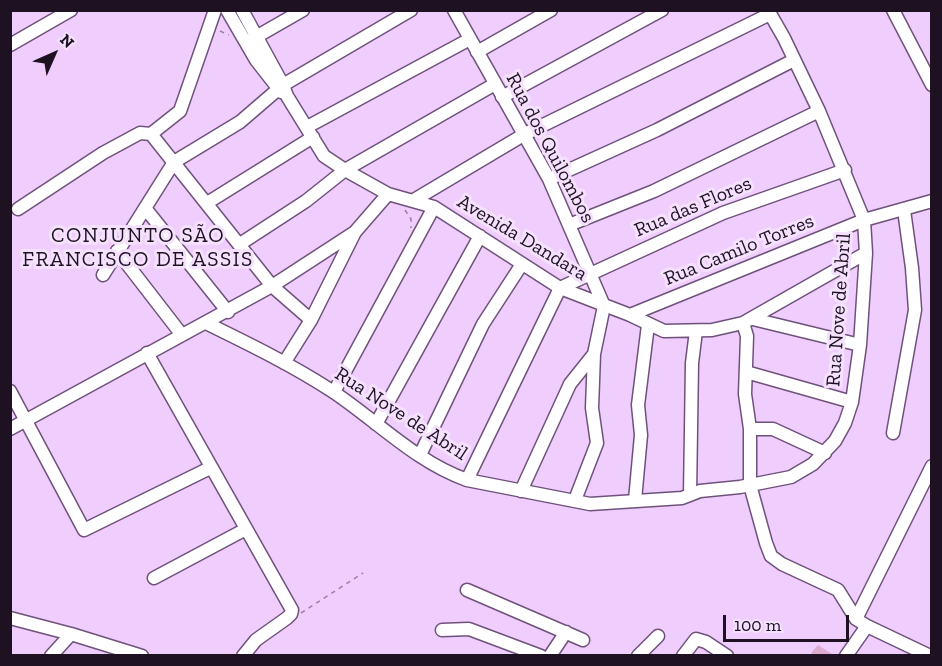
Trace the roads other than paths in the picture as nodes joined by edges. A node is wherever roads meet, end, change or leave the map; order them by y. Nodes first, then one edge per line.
1 (71, 10) edge
2 (215, 10) edge
3 (227, 10) edge
4 (242, 10) edge
5 (303, 10) edge
6 (411, 10) edge
7 (454, 10) edge
8 (551, 10) edge
9 (662, 10) edge
10 (893, 10) edge
11 (769, 12) edge
12 (470, 39) junction
13 (251, 40) junction
14 (10, 45) edge
15 (477, 52) junction
16 (794, 60) junction
17 (931, 82) edge
18 (495, 84) junction
19 (282, 90) junction
20 (502, 97) junction
21 (819, 111) junction
22 (310, 132) junction
23 (151, 134) junction
24 (525, 134) junction
25 (174, 162) junction
26 (345, 170) junction
27 (845, 170) junction
28 (549, 179) junction
29 (393, 196) junction
30 (414, 201) junction
31 (932, 201) edge
32 (207, 203) junction
33 (434, 207) junction
34 (145, 208) junction
35 (18, 209) dead end
36 (904, 210) junction
37 (864, 220) junction
38 (569, 225) junction
39 (355, 231) junction
40 (480, 236) junction
41 (240, 244) junction
42 (117, 251) junction
43 (866, 254) junction
44 (522, 264) junction
45 (591, 274) junction
46 (102, 275) dead end
47 (273, 286) junction
48 (560, 288) junction
49 (604, 306) junction
50 (228, 312) junction
51 (630, 315) junction
52 (311, 320) junction
53 (748, 321) junction
54 (206, 323) junction
55 (648, 325) junction
56 (696, 331) junction
57 (182, 335) junction
58 (860, 345) junction
59 (147, 353) junction
60 (594, 354) junction
61 (284, 363) junction
62 (746, 372) junction
63 (10, 391) edge
64 (334, 392) junction
65 (852, 402) junction
66 (26, 420) junction
67 (376, 424) junction
68 (10, 429) edge
69 (750, 429) junction
70 (893, 433) dead end
71 (825, 453) junction
72 (420, 455) junction
73 (932, 466) edge
74 (210, 468) junction
75 (467, 480) junction
76 (750, 485) junction
77 (521, 491) junction
78 (690, 495) junction
79 (575, 500) junction
80 (635, 501) junction
81 (246, 528) junction
82 (154, 578) dead end
83 (467, 590) dead end
84 (10, 618) edge
85 (856, 619) junction
86 (867, 626) junction
87 (442, 630) dead end
88 (567, 632) junction
89 (71, 634) junction
90 (658, 636) dead end
91 (583, 640) dead end
92 (51, 656) edge
93 (142, 656) edge
94 (243, 656) edge
95 (541, 656) edge
96 (550, 656) edge
97 (638, 656) edge
98 (683, 656) edge
99 (728, 656) edge
100 (846, 656) edge
101 (930, 656) edge

1 - 14 street
2 - 23 street
3 - 13 street, Avenida Dandara
4 - 13 street, Avenida Dandara
5 - 13 street
6 - 19 street
7 - 12 street, Rua dos Quilombos
8 - 15 street
9 - 20 street
10 - 17 street
11 - 16 street, Rua Nove de Abril
11 - 24 street
12 - 15 street, Rua dos Quilombos
12 - 22 street
13 - 19 street, Avenida Dandara
15 - 18 street, Rua dos Quilombos
16 - 21 street, Rua Nove de Abril
16 - 28 street
18 - 20 street, Rua dos Quilombos
18 - 26 street
19 - 22 street, Avenida Dandara
19 - 25 street
20 - 24 street, Rua dos Quilombos
21 - 27 street, Rua Nove de Abril
21 - 38 street
22 - 26 street, Avenida Dandara
22 - 32 street
23 - 25 street
23 - 35 street
24 - 28 street, Rua dos Quilombos
24 - 30 street
25 - 32 street
25 - 34 street
26 - 29 street, Avenida Dandara
26 - 41 street
27 - 37 street, Rua Nove de Abril
27 - 45 street, Rua das Flores
28 - 38 street, Rua dos Quilombos
29 - 30 street, Avenida Dandara
29 - 39 street
30 - 33 street, Avenida Dandara
31 - 36 street, Rua Camilo Torres
32 - 41 street
33 - 40 street, Avenida Dandara
33 - 64 street
34 - 42 street
34 - 50 street
36 - 37 street, Rua Camilo Torres
36 - 70 street
37 - 43 street, Rua Nove de Abril
37 - 51 street, Rua Camilo Torres
38 - 45 street, Rua dos Quilombos
39 - 47 street
39 - 52 street
40 - 44 street, Avenida Dandara
40 - 67 street
41 - 47 street
42 - 46 street
42 - 57 street
43 - 53 street, Avenida Dandara
43 - 58 street, Rua Nove de Abril
44 - 48 street, Avenida Dandara
44 - 72 street
45 - 48 street, Rua das Flores
45 - 49 street, Rua dos Quilombos
47 - 50 street
47 - 52 street
48 - 49 street, Avenida Dandara
48 - 75 street
49 - 51 street, Avenida Dandara
49 - 60 street
50 - 54 street
51 - 55 street, Avenida Dandara
52 - 61 street
53 - 56 street, Avenida Dandara
53 - 58 street
53 - 62 street
54 - 57 street
54 - 61 street, Rua Nove de Abril
55 - 56 street, Avenida Dandara
55 - 80 street
56 - 78 street
57 - 59 street
58 - 65 street, Rua Nove de Abril
59 - 66 street
59 - 74 street
60 - 77 street
60 - 79 street
61 - 64 street, Rua Nove de Abril
62 - 65 street
62 - 69 street
63 - 66 street
64 - 67 street, Rua Nove de Abril
65 - 71 street, Rua Nove de Abril
66 - 68 street
66 - 74 street
67 - 72 street, Rua Nove de Abril
69 - 71 street
69 - 76 street
71 - 76 street, Rua Nove de Abril
72 - 75 street, Rua Nove de Abril
73 - 85 street
74 - 81 street
75 - 77 street, Rua Nove de Abril
76 - 78 street, Rua Nove de Abril
76 - 85 street
77 - 79 street, Rua Nove de Abril
78 - 80 street, Rua Nove de Abril
79 - 80 street, Rua Nove de Abril
81 - 82 street
81 - 94 street
83 - 88 street
84 - 89 street
85 - 86 street
86 - 100 street
86 - 101 street
87 - 95 street
88 - 91 street
88 - 96 street
89 - 92 street
89 - 93 street
90 - 97 street
98 - 99 street

